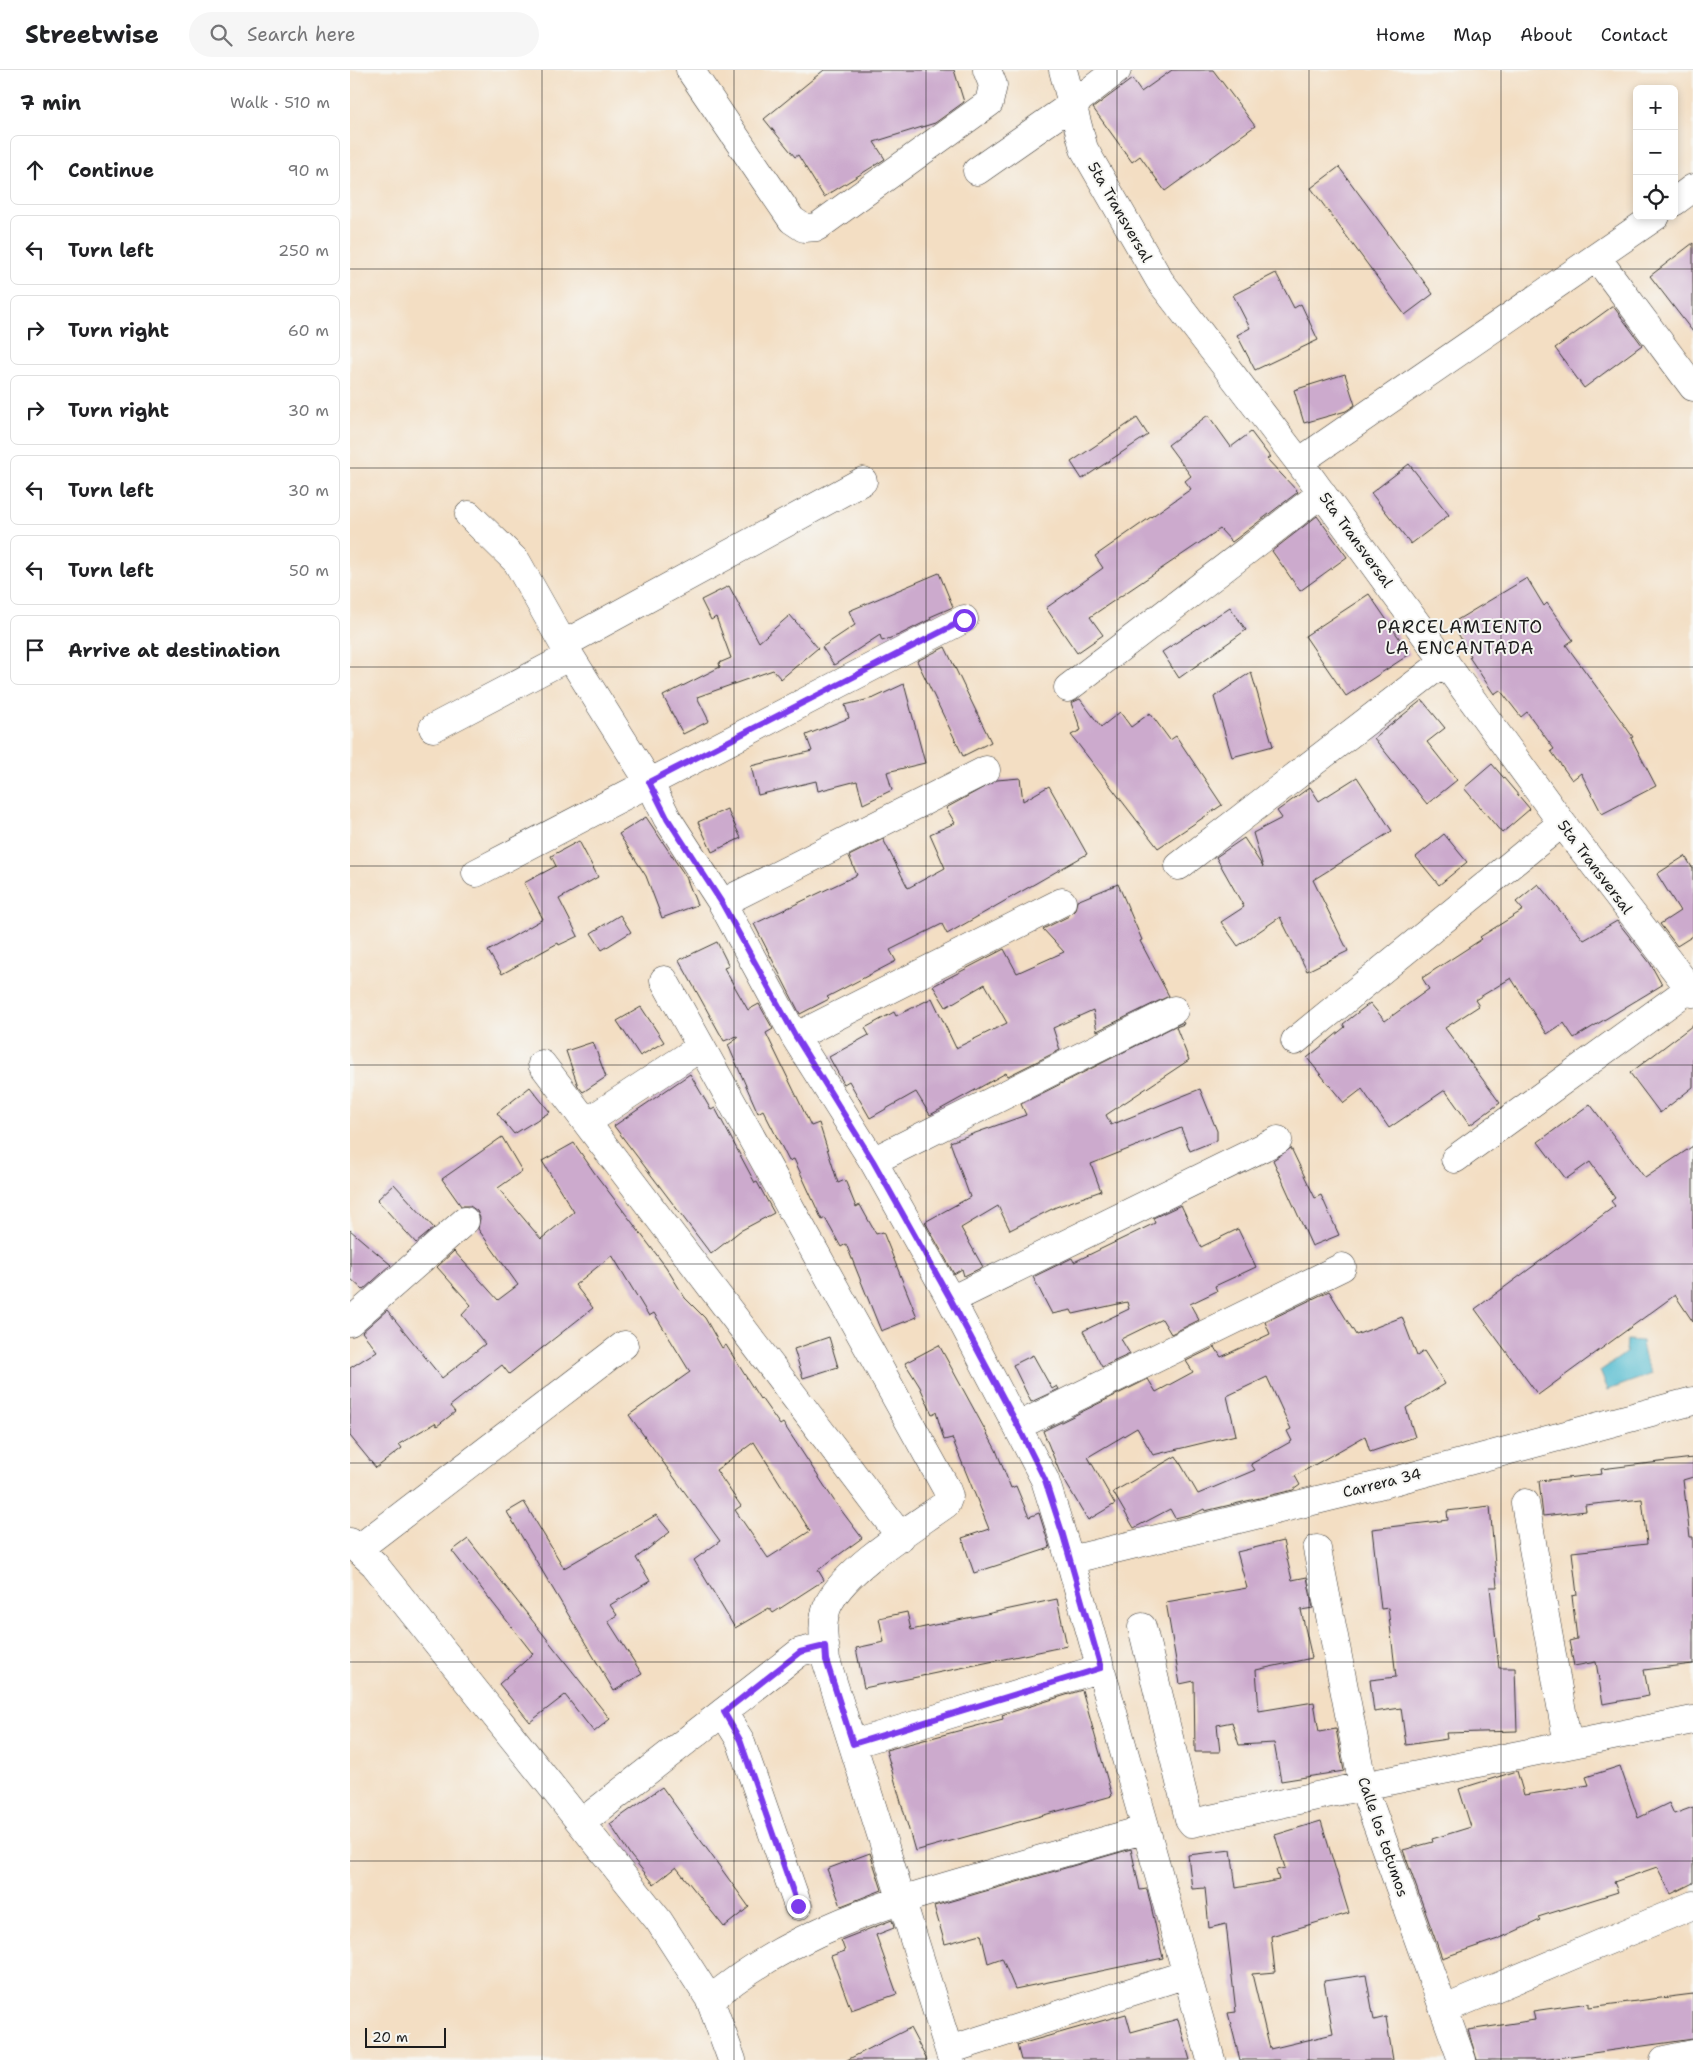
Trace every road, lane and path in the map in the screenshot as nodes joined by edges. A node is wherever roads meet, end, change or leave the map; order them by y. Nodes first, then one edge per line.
1 (690, 70) edge
2 (987, 70) edge
3 (1063, 70) edge
4 (1117, 70) edge
5 (1073, 104) junction
6 (977, 171) dead end
7 (1693, 188) edge
8 (1678, 199) edge
9 (1650, 220) edge
10 (1597, 258) junction
11 (1693, 386) edge
12 (1299, 462) junction
13 (863, 481) dead end
14 (1322, 493) junction
15 (468, 515) dead end
16 (964, 620) dead end
17 (567, 650) junction
18 (1444, 661) junction
19 (1068, 688) dead end
20 (433, 728) dead end
21 (986, 770) dead end
22 (649, 782) junction
23 (1562, 823) junction
24 (1179, 866) dead end
25 (476, 873) dead end
26 (1062, 902) dead end
27 (722, 903) junction
28 (664, 980) dead end
29 (1692, 990) edge
30 (1174, 1010) dead end
31 (796, 1037) junction
32 (1295, 1041) dead end
33 (701, 1047) junction
34 (542, 1064) dead end
35 (586, 1122) junction
36 (1278, 1140) dead end
37 (1455, 1159) dead end
38 (873, 1161) junction
39 (465, 1222) dead end
40 (1342, 1267) dead end
41 (951, 1300) junction
42 (350, 1322) edge
43 (624, 1345) dead end
44 (1693, 1401) edge
45 (1018, 1426) junction
46 (1525, 1503) dead end
47 (901, 1537) junction
48 (354, 1546) edge
49 (1317, 1549) dead end
50 (1070, 1560) junction
51 (1142, 1627) dead end
52 (825, 1646) junction
53 (1101, 1668) junction
54 (724, 1712) junction
55 (1693, 1720) edge
56 (853, 1744) junction
57 (1568, 1745) junction
58 (1363, 1786) junction
59 (581, 1823) junction
60 (1146, 1829) junction
61 (902, 1898) junction
62 (1693, 1905) edge
63 (798, 1906) dead end
64 (1187, 1974) junction
65 (710, 2000) junction
66 (1445, 2009) junction
67 (1693, 2054) edge
68 (951, 2055) edge
69 (732, 2060) edge
70 (1211, 2060) edge
71 (1462, 2060) edge
72 (1664, 2060) edge

1 - 2 street
3 - 5 street, 5ta Transversal
4 - 5 street
5 - 6 street
5 - 12 street, 5ta Transversal
7 - 8 street
9 - 10 street
10 - 11 street
10 - 12 street
12 - 14 street, 5ta Transversal
13 - 17 street
14 - 18 street, 5ta Transversal
14 - 19 street
15 - 17 street
16 - 22 street
17 - 20 street
17 - 22 street
18 - 23 street, 5ta Transversal
18 - 24 street
21 - 27 street
22 - 25 street
22 - 27 street
23 - 29 street, 5ta Transversal
23 - 32 street
26 - 31 street
27 - 31 street
28 - 33 street
29 - 37 street
30 - 38 street
31 - 38 street
33 - 35 street
33 - 47 street
34 - 35 street
35 - 47 street
36 - 41 street
38 - 41 street
39 - 42 street
40 - 45 street
41 - 45 street
43 - 48 street
44 - 50 street, Carrera 34
45 - 50 street
46 - 57 street
47 - 52 street
48 - 59 street
49 - 58 street, Calle los totumos
50 - 53 street
51 - 58 street
52 - 54 street
52 - 56 street
53 - 56 street
53 - 60 street
54 - 59 street
54 - 63 street
55 - 57 street
56 - 61 street
57 - 58 street
58 - 66 street, Calle los totumos
59 - 65 street
60 - 61 street
60 - 64 street
61 - 65 street
61 - 68 street
62 - 66 street
64 - 68 street
64 - 70 street
65 - 69 street
66 - 71 street, Calle los totumos
67 - 72 street

